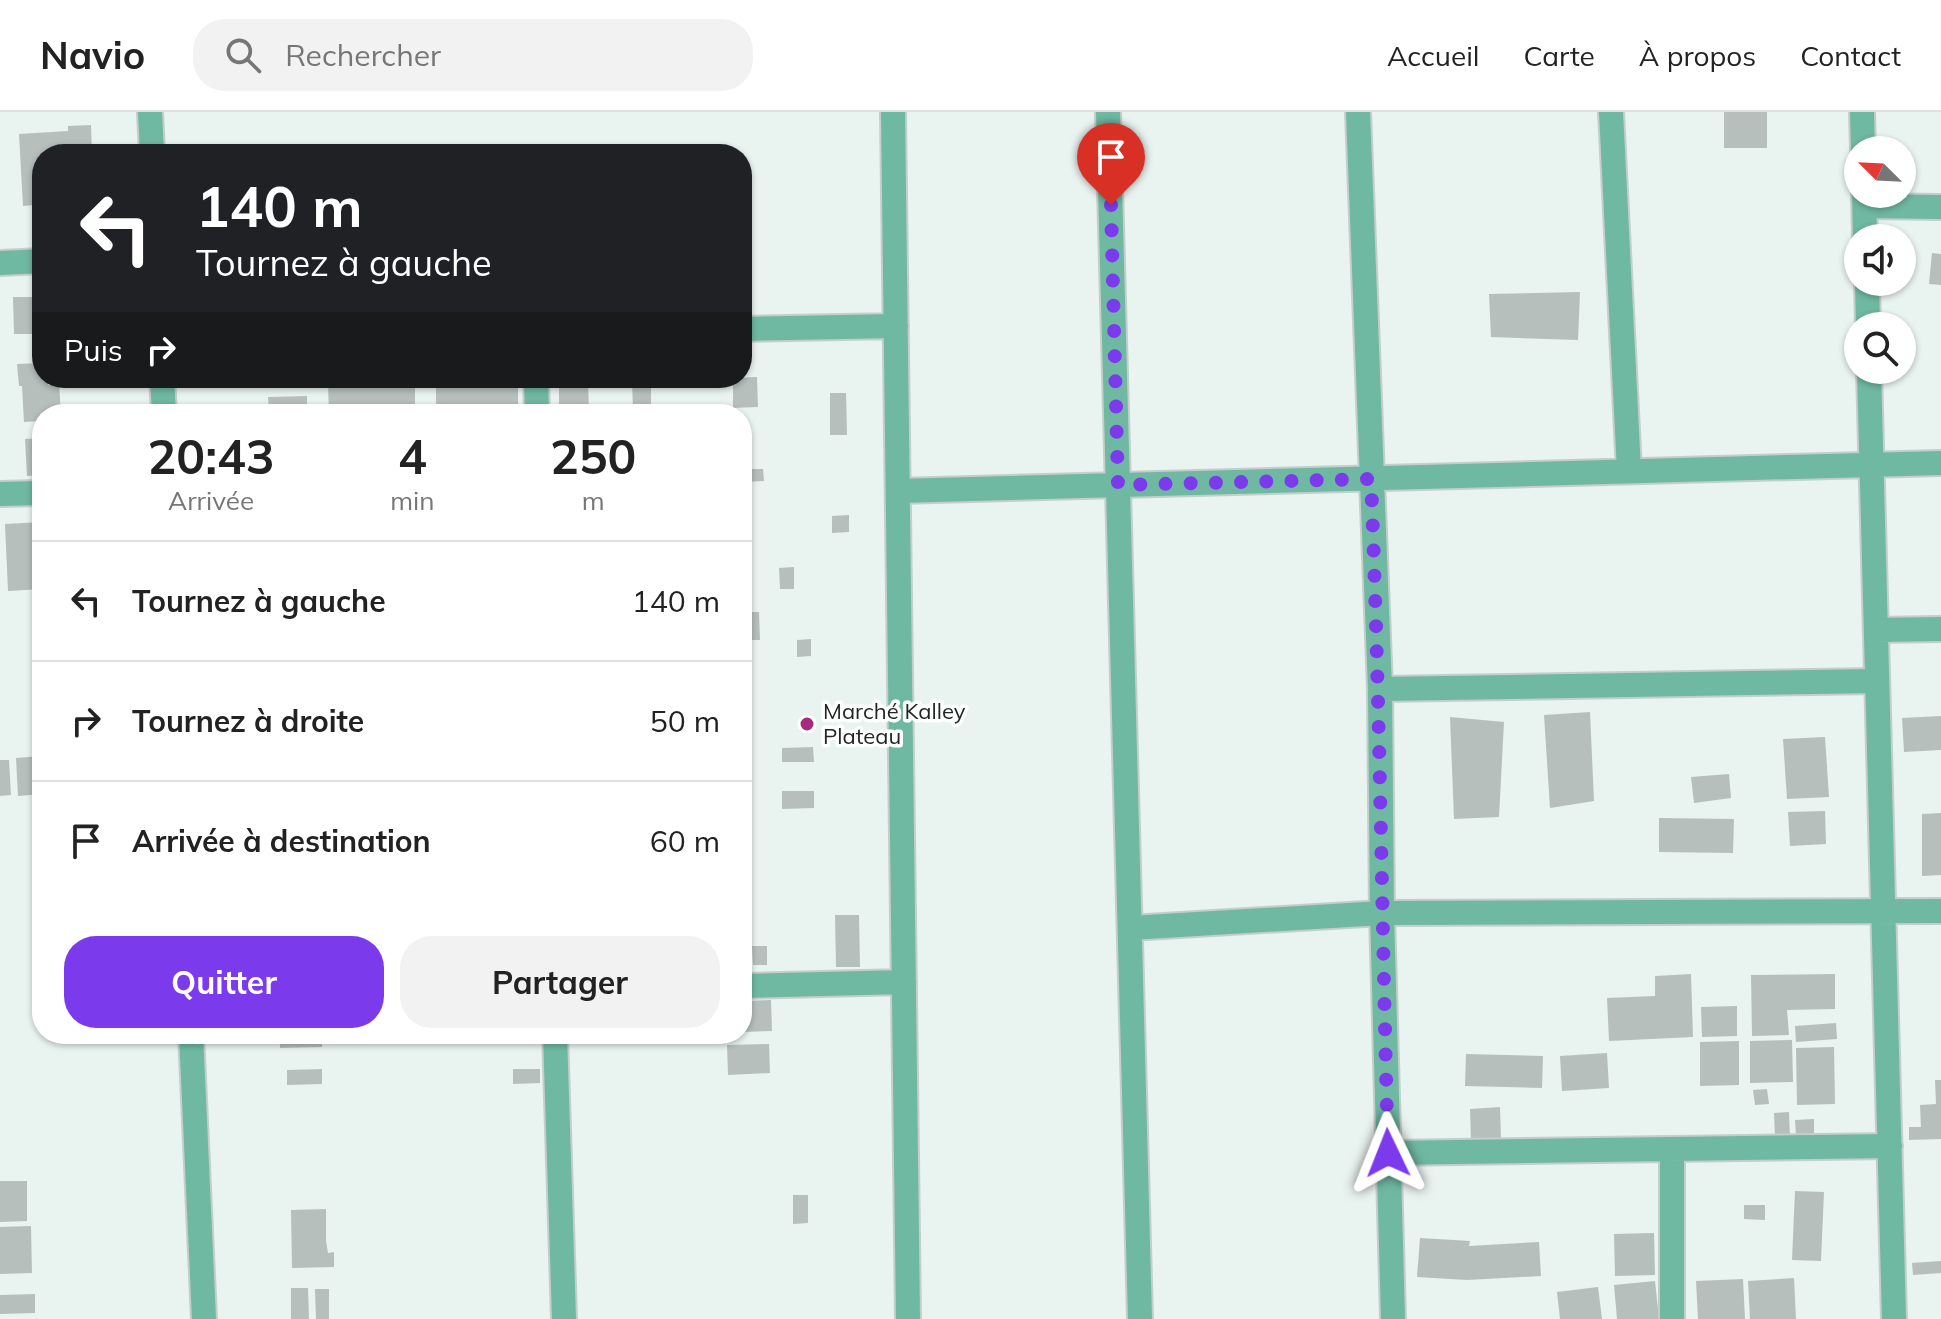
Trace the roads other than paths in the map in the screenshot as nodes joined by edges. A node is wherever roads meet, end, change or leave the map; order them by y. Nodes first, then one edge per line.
1 (150, 112) edge
2 (893, 112) edge
3 (1108, 112) edge
4 (1358, 112) edge
5 (1611, 112) edge
6 (1862, 112) edge
7 (1863, 136) edge
8 (152, 144) edge
9 (1916, 205) edge
10 (1941, 207) edge
11 (32, 261) edge
12 (0, 263) edge
13 (896, 326) junction
14 (752, 329) edge
15 (1869, 384) edge
16 (1941, 463) edge
17 (1871, 465) junction
18 (1629, 471) junction
19 (1371, 479) junction
20 (1118, 485) junction
21 (898, 491) junction
22 (32, 493) edge
23 (0, 494) edge
24 (1941, 629) edge
25 (1876, 630) junction
26 (1877, 681) junction
27 (1380, 689) junction
28 (1884, 911) junction
29 (1941, 911) edge
30 (1382, 913) junction
31 (1130, 928) junction
32 (904, 982) junction
33 (752, 986) edge
34 (191, 1044) edge
35 (555, 1044) edge
36 (1890, 1146) junction
37 (1672, 1150) junction
38 (1388, 1153) junction
39 (204, 1319) edge
40 (564, 1319) edge
41 (908, 1319) edge
42 (1140, 1319) edge
43 (1393, 1319) edge
44 (1672, 1319) edge
45 (1894, 1319) edge

1 - 8 street
2 - 13 street
3 - 20 street
4 - 19 street
5 - 18 street
6 - 7 street
9 - 10 street
11 - 12 street
13 - 14 street
13 - 21 street
15 - 17 street
16 - 17 street
17 - 18 street
17 - 25 street
18 - 19 street
19 - 20 street
19 - 27 street
20 - 21 street
20 - 31 street
21 - 32 street
22 - 23 street
24 - 25 street
25 - 26 street
26 - 27 street
26 - 28 street
27 - 30 street
28 - 29 street
28 - 30 street
28 - 36 street
30 - 31 street
30 - 38 street
31 - 42 street
32 - 33 street
32 - 41 street
34 - 39 street
35 - 40 street
36 - 37 street
36 - 45 street
37 - 38 street
37 - 44 street
38 - 43 street

